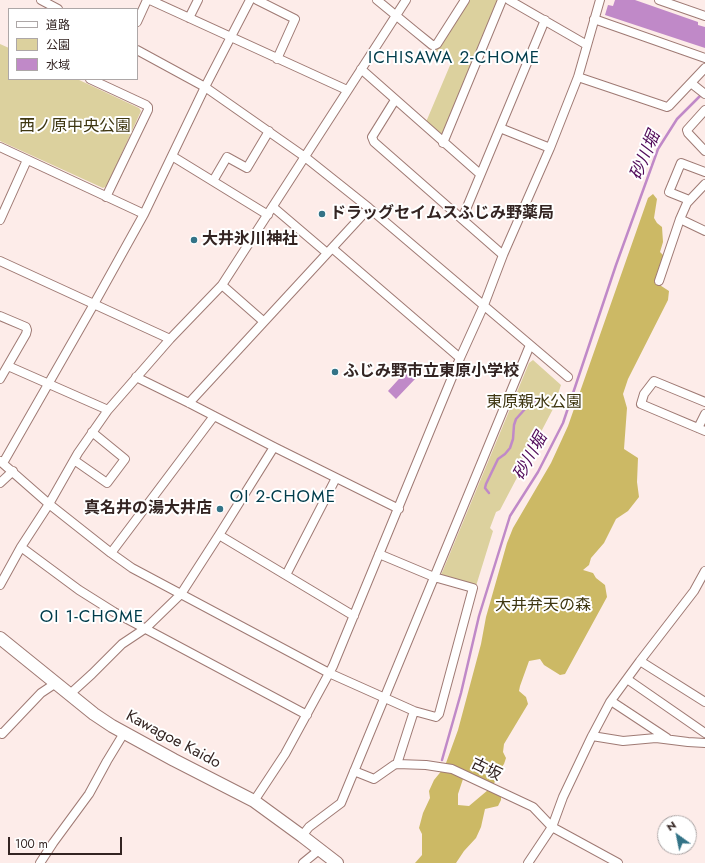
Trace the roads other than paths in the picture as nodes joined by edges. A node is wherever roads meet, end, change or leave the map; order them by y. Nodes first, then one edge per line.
1 (40, 0) edge
2 (147, 0) edge
3 (150, 0) edge
4 (198, 0) edge
5 (250, 0) edge
6 (257, 0) edge
7 (377, 0) edge
8 (406, 0) edge
9 (466, 0) edge
10 (502, 0) edge
11 (509, 0) edge
12 (600, 0) edge
13 (659, 0) edge
14 (677, 3) edge
15 (56, 8) edge
16 (396, 15) junction
17 (705, 16) edge
18 (189, 18) junction
19 (594, 19) junction
20 (138, 20) edge
21 (546, 20) junction
22 (230, 38) junction
23 (587, 45) junction
24 (138, 51) edge
25 (705, 58) edge
26 (277, 59) junction
27 (705, 68) edge
28 (360, 69) junction
29 (578, 77) junction
30 (92, 80) edge
31 (694, 85) junction
32 (205, 88) junction
33 (347, 90) junction
34 (705, 94) edge
35 (395, 100) junction
36 (705, 110) edge
37 (500, 128) junction
38 (268, 131) junction
39 (443, 143) junction
40 (0, 147) edge
41 (550, 148) junction
42 (705, 151) edge
43 (172, 156) junction
44 (305, 157) junction
45 (27, 160) junction
46 (705, 172) edge
47 (480, 174) junction
48 (213, 181) junction
49 (705, 184) edge
50 (106, 197) junction
51 (689, 200) junction
52 (273, 207) junction
53 (369, 208) junction
54 (144, 214) junction
55 (268, 214) junction
56 (462, 219) junction
57 (680, 219) junction
58 (0, 220) edge
59 (705, 231) edge
60 (330, 250) junction
61 (503, 255) junction
62 (0, 261) edge
63 (659, 281) dead end
64 (222, 285) junction
65 (94, 304) junction
66 (484, 305) junction
67 (0, 316) edge
68 (263, 321) junction
69 (170, 339) junction
70 (530, 345) junction
71 (460, 358) junction
72 (8, 366) junction
73 (136, 377) junction
74 (568, 377) dead end
75 (0, 379) edge
76 (48, 384) junction
77 (705, 402) edge
78 (189, 403) junction
79 (108, 410) junction
80 (705, 414) edge
81 (214, 416) junction
82 (702, 429) edge
83 (92, 432) junction
84 (274, 447) junction
85 (74, 460) junction
86 (2, 462) edge
87 (13, 471) junction
88 (336, 478) junction
89 (0, 483) edge
90 (49, 504) junction
91 (398, 509) junction
92 (219, 535) junction
93 (21, 547) junction
94 (112, 553) junction
95 (380, 554) junction
96 (705, 571) edge
97 (286, 576) junction
98 (434, 578) junction
99 (0, 585) edge
100 (181, 594) junction
101 (354, 616) junction
102 (146, 628) junction
103 (0, 638) edge
104 (640, 660) junction
105 (329, 673) junction
106 (627, 679) junction
107 (56, 683) junction
108 (70, 694) junction
109 (383, 699) junction
110 (611, 700) junction
111 (705, 702) edge
112 (414, 711) junction
113 (307, 715) junction
114 (124, 732) junction
115 (0, 733) edge
116 (705, 733) edge
117 (592, 736) junction
118 (669, 740) junction
119 (705, 743) edge
120 (397, 764) junction
121 (354, 771) junction
122 (254, 801) junction
123 (552, 827) junction
124 (302, 836) junction
125 (320, 850) junction
126 (40, 863) edge
127 (303, 863) edge
128 (337, 863) edge
129 (528, 863) edge
130 (618, 863) edge

1 - 15 street
2 - 20 street
3 - 18 street
4 - 18 street
5 - 22 street
6 - 26 street
7 - 16 street
8 - 16 street
9 - 16 street
10 - 39 street
11 - 21 street
12 - 19 street
13 - 14 street
14 - 17 street
16 - 28 street
18 - 22 street
19 - 23 street
19 - 25 street
21 - 23 street
21 - 37 street
22 - 26 street
22 - 32 street
23 - 29 street
24 - 32 street
26 - 33 street
27 - 31 street
28 - 33 street
28 - 35 street
29 - 31 street
29 - 41 street
30 - 50 street
31 - 34 street
32 - 38 street
32 - 43 street
33 - 44 street
35 - 39 street
35 - 56 street
36 - 42 street
37 - 41 street
37 - 47 street
38 - 44 street
38 - 48 street
39 - 47 street
40 - 45 street
41 - 61 street
43 - 48 street
43 - 54 street
44 - 52 street
44 - 53 street
45 - 50 street
45 - 58 street
46 - 51 street
47 - 56 street
48 - 55 street
49 - 51 street
50 - 54 street
51 - 57 street
52 - 55 street
52 - 60 street
53 - 60 street
53 - 66 street
54 - 65 street
55 - 64 street
56 - 61 street
57 - 59 street
57 - 63 street
60 - 68 street
60 - 71 street
61 - 66 street
62 - 65 street
64 - 68 street
64 - 69 street
65 - 69 street
65 - 76 street
66 - 70 street
66 - 71 street
67 - 72 street
68 - 78 street
69 - 73 street
70 - 74 street
70 - 98 street
71 - 91 street
72 - 75 street
72 - 76 street
73 - 78 street
73 - 79 street
76 - 79 street
76 - 86 street
77 - 82 street
78 - 81 street
79 - 83 street
80 - 82 street
81 - 84 street
81 - 94 street
83 - 85 street
83 - 85 street
84 - 88 street
84 - 92 street
85 - 90 street
86 - 87 street
87 - 89 street
87 - 90 street
88 - 91 street
88 - 97 street
90 - 93 street
90 - 94 street
91 - 95 street
92 - 97 street
92 - 100 street
93 - 99 street
93 - 102 street
94 - 100 street
95 - 98 street
95 - 101 street
96 - 104 street
97 - 101 street
98 - 109 street
98 - 112 street
100 - 102 street
100 - 105 street
101 - 105 street
102 - 108 street
102 - 113 street
103 - 107 highway, Kawagoe Kaido
104 - 106 street
104 - 111 street
105 - 109 street
105 - 113 street
106 - 110 street
106 - 116 street
107 - 108 highway, Kawagoe Kaido
107 - 115 street
108 - 114 highway, Kawagoe Kaido
109 - 112 street
109 - 121 street
110 - 117 street
110 - 118 street
112 - 120 street
113 - 122 street
114 - 122 highway, Kawagoe Kaido
114 - 126 street
117 - 118 street
117 - 123 street
118 - 119 street
120 - 121 street
120 - 123 street, 古坂
121 - 124 street
122 - 124 highway, Kawagoe Kaido
123 - 129 street
123 - 130 street, 古坂
124 - 125 highway, Kawagoe Kaido
125 - 127 street
125 - 128 highway, Kawagoe Kaido

